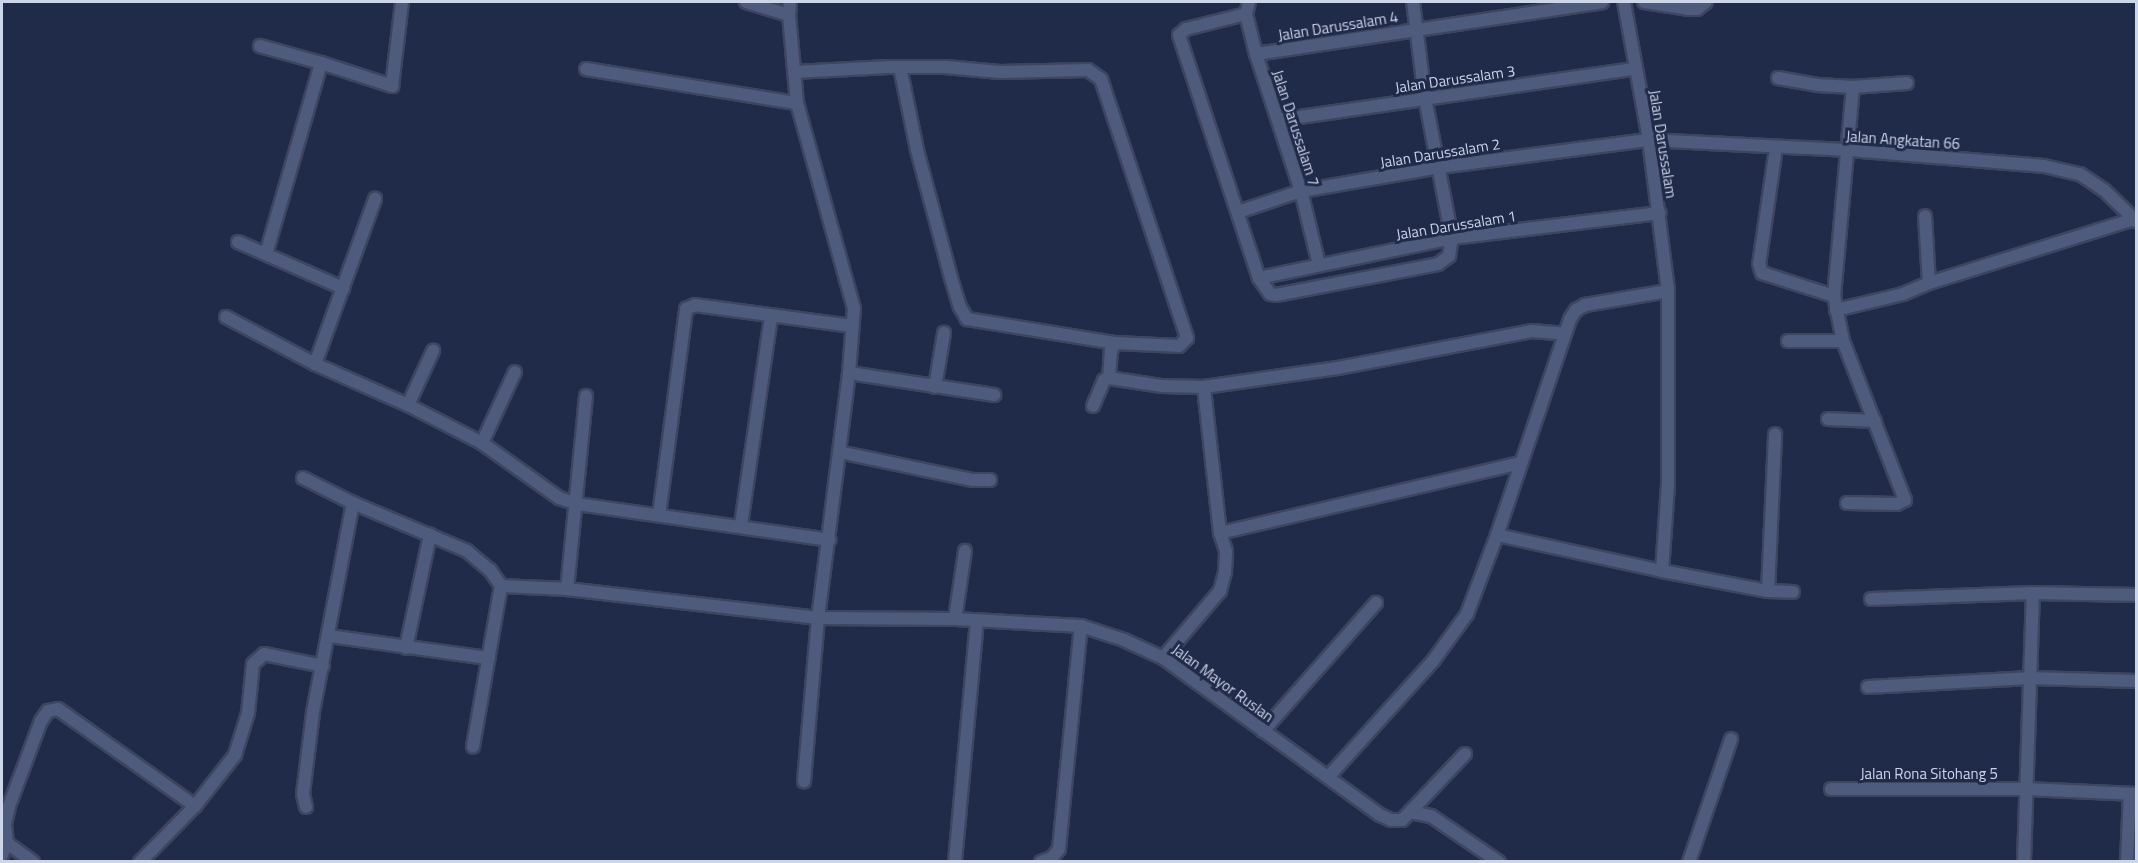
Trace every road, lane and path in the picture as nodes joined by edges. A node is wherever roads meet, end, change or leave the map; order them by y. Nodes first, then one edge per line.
1 (402, 2) edge
2 (746, 2) edge
3 (790, 2) edge
4 (1413, 2) edge
5 (1602, 2) edge
6 (1624, 2) edge
7 (1644, 2) edge
8 (1706, 2) edge
9 (1248, 8) edge
10 (789, 15) junction
11 (1418, 29) junction
12 (260, 46) dead end
13 (1256, 54) junction
14 (321, 63) junction
15 (900, 67) junction
16 (586, 69) dead end
17 (1635, 69) junction
18 (795, 72) junction
19 (1778, 78) dead end
20 (1907, 83) dead end
21 (1853, 87) junction
22 (1425, 98) junction
23 (797, 103) junction
24 (1279, 120) junction
25 (1649, 140) junction
26 (1776, 148) junction
27 (1849, 150) junction
28 (1440, 167) junction
29 (1301, 191) junction
30 (375, 200) dead end
31 (1238, 212) junction
32 (1659, 213) junction
33 (1925, 216) dead end
34 (2135, 220) edge
35 (1452, 238) junction
36 (238, 242) dead end
37 (266, 254) junction
38 (1319, 265) junction
39 (1259, 279) junction
40 (1929, 283) junction
41 (343, 288) junction
42 (1668, 291) junction
43 (1834, 296) junction
44 (1836, 310) junction
45 (771, 316) junction
46 (226, 317) dead end
47 (852, 326) junction
48 (944, 333) dead end
49 (1563, 334) junction
50 (1788, 341) dead end
51 (1843, 341) junction
52 (1116, 343) junction
53 (434, 351) dead end
54 (315, 364) junction
55 (515, 372) dead end
56 (849, 373) junction
57 (1109, 378) junction
58 (935, 387) junction
59 (1204, 387) junction
60 (994, 394) dead end
61 (586, 396) dead end
62 (408, 405) junction
63 (1093, 406) dead end
64 (1828, 419) dead end
65 (1875, 421) junction
66 (1775, 434) dead end
67 (482, 443) junction
68 (839, 452) junction
69 (1521, 463) junction
70 (303, 478) dead end
71 (990, 480) dead end
72 (353, 503) junction
73 (1847, 503) dead end
74 (577, 504) junction
75 (659, 515) junction
76 (741, 525) junction
77 (1220, 533) junction
78 (430, 535) junction
79 (1497, 535) junction
80 (829, 540) junction
81 (965, 551) dead end
82 (1662, 571) junction
83 (501, 586) junction
84 (567, 589) junction
85 (1768, 591) junction
86 (1793, 592) dead end
87 (2033, 593) junction
88 (2136, 595) edge
89 (1872, 599) dead end
90 (1376, 603) dead end
91 (818, 618) junction
92 (955, 619) junction
93 (977, 620) junction
94 (1081, 626) junction
95 (329, 636) junction
96 (406, 648) junction
97 (488, 658) junction
98 (1163, 658) junction
99 (323, 666) junction
100 (2030, 678) junction
101 (2136, 681) edge
102 (1868, 687) dead end
103 (1263, 731) junction
104 (1731, 739) dead end
105 (473, 747) dead end
106 (1466, 754) dead end
107 (1329, 776) junction
108 (804, 782) dead end
109 (1831, 789) dead end
110 (2026, 789) junction
111 (2133, 794) edge
112 (195, 806) junction
113 (306, 807) dead end
114 (1410, 812) junction
115 (7, 843) junction
116 (2, 855) edge
117 (33, 861) edge
118 (140, 861) edge
119 (955, 861) edge
120 (1041, 861) edge
121 (1499, 861) edge
122 (1689, 861) edge
123 (2024, 861) edge
124 (2127, 861) edge

1 - 14 street
2 - 10 street
3 - 10 street
4 - 11 street
5 - 11 street, Jalan Darussalam 4
6 - 17 street, Jalan Darussalam
7 - 8 street
9 - 13 street, Jalan Darussalam 7
9 - 31 street
10 - 18 street
11 - 13 street, Jalan Darussalam 4
11 - 22 street
12 - 14 street
13 - 24 street, Jalan Darussalam 7
14 - 37 street
15 - 18 street
15 - 52 street
15 - 52 street
16 - 23 street
17 - 22 street, Jalan Darussalam 3
17 - 25 street, Jalan Darussalam
18 - 23 street
19 - 21 street
20 - 21 street
21 - 27 street
22 - 24 street, Jalan Darussalam 3
22 - 28 street
23 - 47 street
24 - 29 street, Jalan Darussalam 7
25 - 26 street, Jalan Angkatan 66
25 - 28 street, Jalan Darussalam 2
25 - 32 street, Jalan Darussalam
26 - 27 street, Jalan Angkatan 66
26 - 43 street
27 - 34 street, Jalan Angkatan 66
27 - 43 street
28 - 29 street, Jalan Darussalam 2
28 - 35 street
29 - 31 street, Jalan Darussalam 2
29 - 38 street, Jalan Darussalam 7
30 - 41 street
31 - 39 street
32 - 35 street, Jalan Darussalam 1
32 - 42 street, Jalan Darussalam
33 - 40 street
34 - 40 street
35 - 38 street, Jalan Darussalam 1
35 - 39 street
36 - 37 street
37 - 41 street
38 - 39 street, Jalan Darussalam 1
40 - 44 street
41 - 54 street
42 - 49 street
42 - 82 street, Jalan Darussalam
43 - 44 street
44 - 51 street
45 - 47 street
45 - 75 street
45 - 76 street
46 - 54 street
47 - 56 street
48 - 58 street
49 - 59 street
49 - 69 street
50 - 51 street
51 - 65 street
52 - 57 street
53 - 62 street
54 - 62 street
55 - 67 street
56 - 58 street
56 - 68 street
57 - 59 street
57 - 63 street
58 - 60 street
59 - 77 street
61 - 74 street
62 - 67 street
64 - 65 street
65 - 73 street
66 - 85 street
67 - 74 street
68 - 71 street
68 - 80 street
69 - 77 street
69 - 79 street
70 - 72 street
72 - 78 street
72 - 95 street
74 - 75 street
74 - 84 street
75 - 76 street
76 - 80 street
77 - 98 street
78 - 83 street
78 - 96 street
79 - 82 street
79 - 107 street
80 - 91 street
81 - 92 street
82 - 85 street
83 - 84 street, Jalan Mayor Ruslan
83 - 97 street
84 - 91 street, Jalan Mayor Ruslan
85 - 86 street
87 - 88 street
87 - 89 street
87 - 100 street
90 - 103 street
91 - 92 street, Jalan Mayor Ruslan
91 - 108 street
92 - 93 street, Jalan Mayor Ruslan
93 - 94 street, Jalan Mayor Ruslan
93 - 119 street
94 - 98 street, Jalan Mayor Ruslan
94 - 120 street
95 - 96 street
95 - 99 street
96 - 97 street
97 - 105 street
98 - 103 street, Jalan Mayor Ruslan
99 - 112 street
99 - 113 street
100 - 101 street
100 - 102 street
100 - 110 street
103 - 107 street, Jalan Mayor Ruslan
104 - 122 street
106 - 114 street
107 - 114 street, Jalan Mayor Ruslan
109 - 110 street, Jalan Rona Sitohang 5
110 - 111 street, Jalan Rona Sitohang 5
110 - 123 street
111 - 124 street
112 - 115 street
112 - 118 street
114 - 121 street, Jalan Mayor Ruslan
115 - 116 street
115 - 117 street

